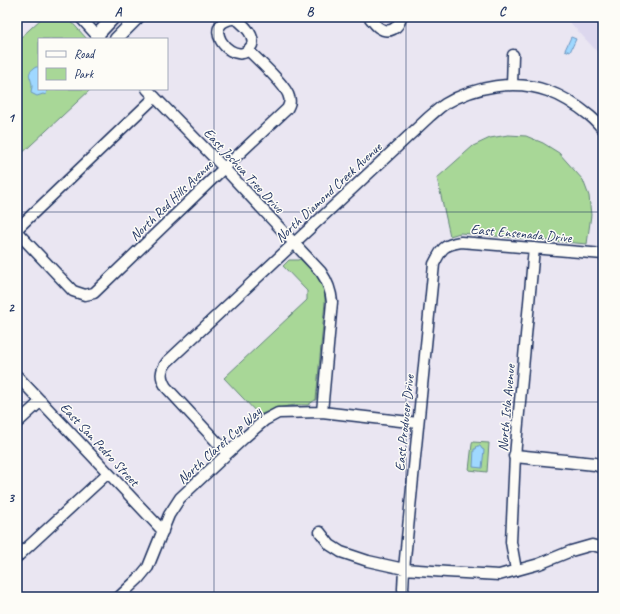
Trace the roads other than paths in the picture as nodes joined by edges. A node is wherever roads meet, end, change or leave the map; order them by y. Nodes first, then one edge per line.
1 (80, 17) edge
2 (114, 17) edge
3 (138, 17) edge
4 (369, 17) edge
5 (401, 17) edge
6 (98, 37) edge
7 (117, 38) edge
8 (248, 50) dead end
9 (513, 55) dead end
10 (512, 85) junction
11 (148, 90) edge
12 (155, 97) junction
13 (603, 129) edge
14 (224, 168) junction
15 (17, 231) edge
16 (294, 243) junction
17 (534, 248) junction
18 (440, 252) joint
19 (603, 254) edge
20 (17, 376) edge
21 (41, 401) junction
22 (322, 412) junction
23 (17, 423) edge
24 (418, 424) junction
25 (227, 453) junction
26 (515, 456) junction
27 (603, 467) edge
28 (108, 473) junction
29 (163, 531) junction
30 (320, 532) dead end
31 (603, 548) edge
32 (17, 557) edge
33 (404, 568) junction
34 (516, 570) junction
35 (119, 597) edge
36 (405, 597) edge

1 - 6 street
2 - 6 street
3 - 7 street
4 - 5 street
8 - 14 street, North Red Hills Avenue
9 - 10 street
10 - 13 street, North Diamond Creek Avenue
10 - 16 street, North Diamond Creek Avenue
11 - 12 street, East Joshua Tree Drive
12 - 14 street, East Joshua Tree Drive
12 - 15 street
14 - 15 street, North Red Hills Avenue
14 - 16 street, East Joshua Tree Drive
16 - 22 street, East Joshua Tree Drive
16 - 25 street, North Diamond Creek Avenue
17 - 18 street, East Ensenada Drive
17 - 19 street, East Ensenada Drive
17 - 26 street, North Isla Avenue
18 - 24 street, East Producer Drive
20 - 21 street, East San Pedro Street
21 - 23 street
21 - 28 street, East San Pedro Street
22 - 24 street, North Claret Cup Way
22 - 25 street, North Claret Cup Way
24 - 33 street, East Producer Drive
25 - 29 street, North Claret Cup Way
26 - 27 street
26 - 34 street, North Isla Avenue
28 - 29 street, East San Pedro Street
28 - 32 street
29 - 35 street, North Claret Cup Way
30 - 33 street
31 - 34 street
33 - 34 street
33 - 36 street, East Producer Drive

